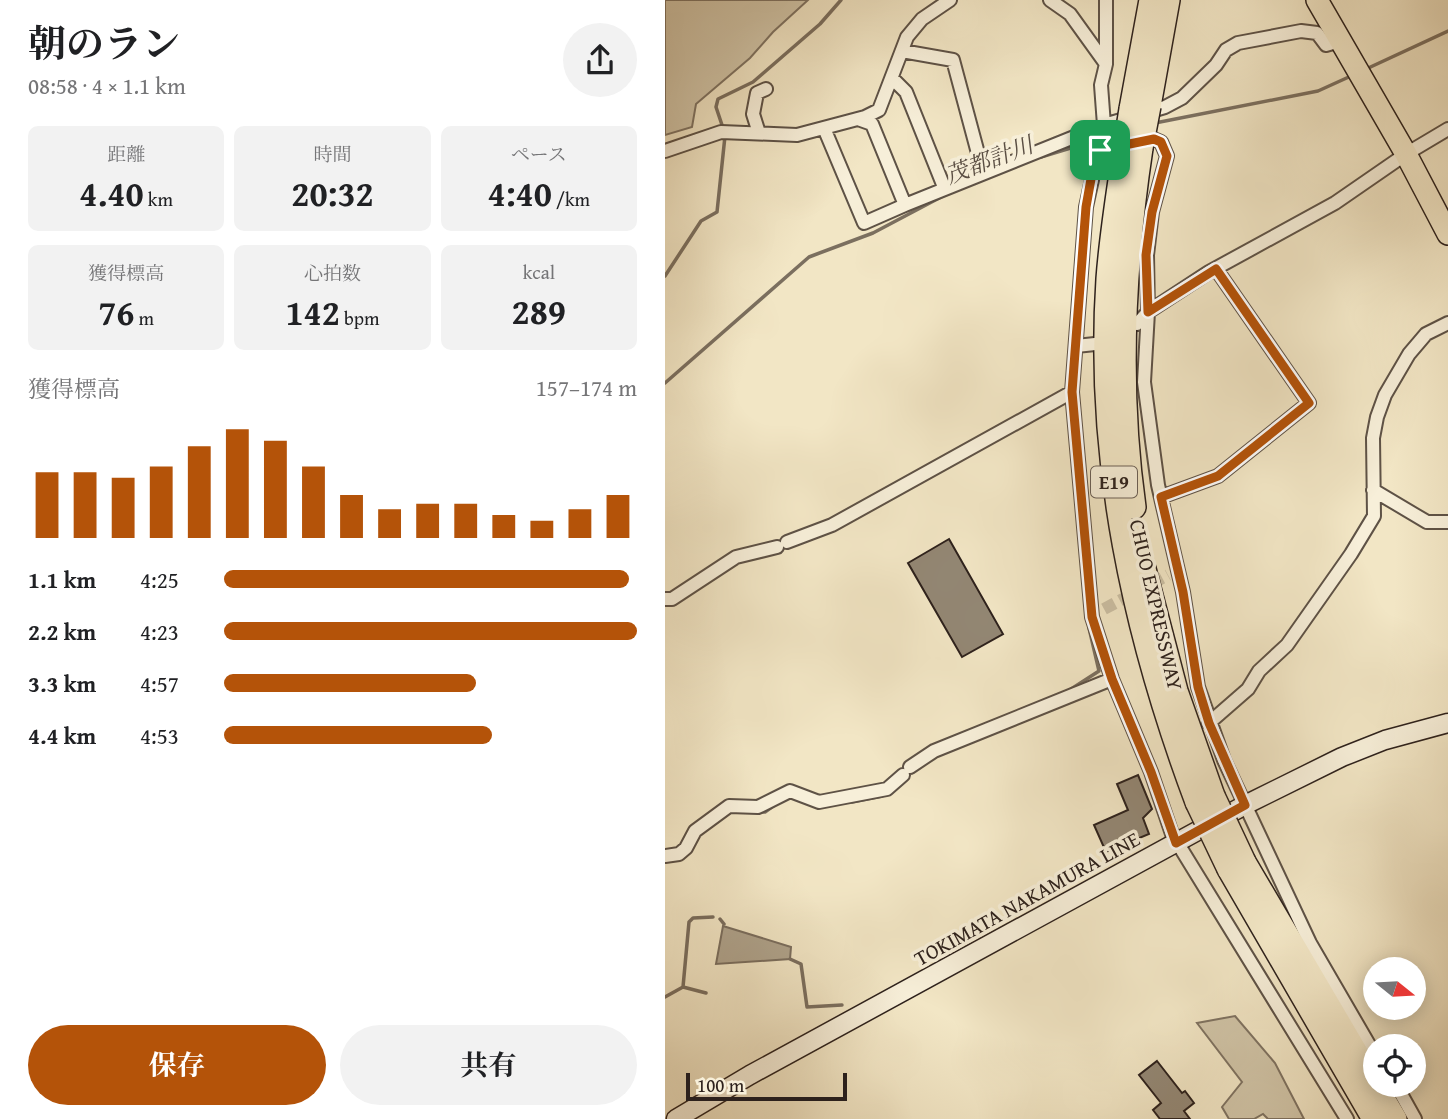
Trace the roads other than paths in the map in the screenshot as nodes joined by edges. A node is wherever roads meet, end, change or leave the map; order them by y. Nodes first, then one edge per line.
1 (950, 0) edge
2 (1050, 0) edge
3 (1106, 0) edge
4 (1151, 0) edge
5 (1168, 0) edge
6 (1317, 0) edge
7 (1333, 43) dead end
8 (902, 51) junction
9 (1106, 64) junction
10 (892, 78) junction
11 (767, 89) dead end
12 (1140, 108) junction
13 (858, 119) junction
14 (824, 128) junction
15 (1448, 129) edge
16 (759, 133) junction
17 (1101, 139) junction
18 (665, 151) edge
19 (1406, 154) junction
20 (983, 172) junction
21 (944, 187) junction
22 (905, 205) junction
23 (1448, 234) edge
24 (1216, 269) junction
25 (1148, 312) junction
26 (1448, 323) edge
27 (1137, 324) dead end
28 (1094, 344) dead end
29 (1076, 346) junction
30 (1072, 392) junction
31 (1373, 490) junction
32 (1161, 497) junction
33 (1448, 522) edge
34 (665, 599) edge
35 (1104, 609) tunnel mouth
36 (1092, 617) junction
37 (1112, 679) junction
38 (1209, 723) junction
39 (1448, 723) edge
40 (1245, 805) junction
41 (1176, 843) junction
42 (665, 856) edge
43 (1236, 866) junction
44 (1363, 1037) edge
45 (1403, 1097) edge
46 (676, 1119) edge
47 (1347, 1119) edge
48 (1374, 1119) edge
49 (1395, 1119) edge
50 (1415, 1119) edge

1 - 8 street
2 - 9 street
3 - 9 street
4 - 12 highway, CHUO EXPRESSWAY / E19
5 - 12 highway, CHUO EXPRESSWAY / E19
6 - 19 highway
7 - 17 street
8 - 10 street
8 - 20 street
9 - 17 street
10 - 13 street
10 - 21 street
11 - 16 street
12 - 43 highway, CHUO EXPRESSWAY / E19, bridge
13 - 14 street
13 - 22 street
14 - 16 street
14 - 22 street
15 - 19 street
16 - 18 street
17 - 20 street
17 - 25 street
17 - 29 street
19 - 23 highway
19 - 24 street
20 - 21 street
21 - 22 street
24 - 25 street
24 - 32 street
25 - 27 street
25 - 32 street
26 - 31 street
28 - 29 street
29 - 30 street
30 - 34 street
30 - 36 street
31 - 33 street
31 - 38 street
32 - 38 street
35 - 36 street
36 - 37 street
37 - 41 street
37 - 42 street
38 - 40 street
39 - 40 main road, TOKIMATA NAKAMURA LINE
40 - 41 main road, TOKIMATA NAKAMURA LINE
40 - 44 street
41 - 46 main road, TOKIMATA NAKAMURA LINE
41 - 47 street
43 - 48 highway, CHUO EXPRESSWAY / E19
43 - 49 highway, CHUO EXPRESSWAY / E19
45 - 50 street

